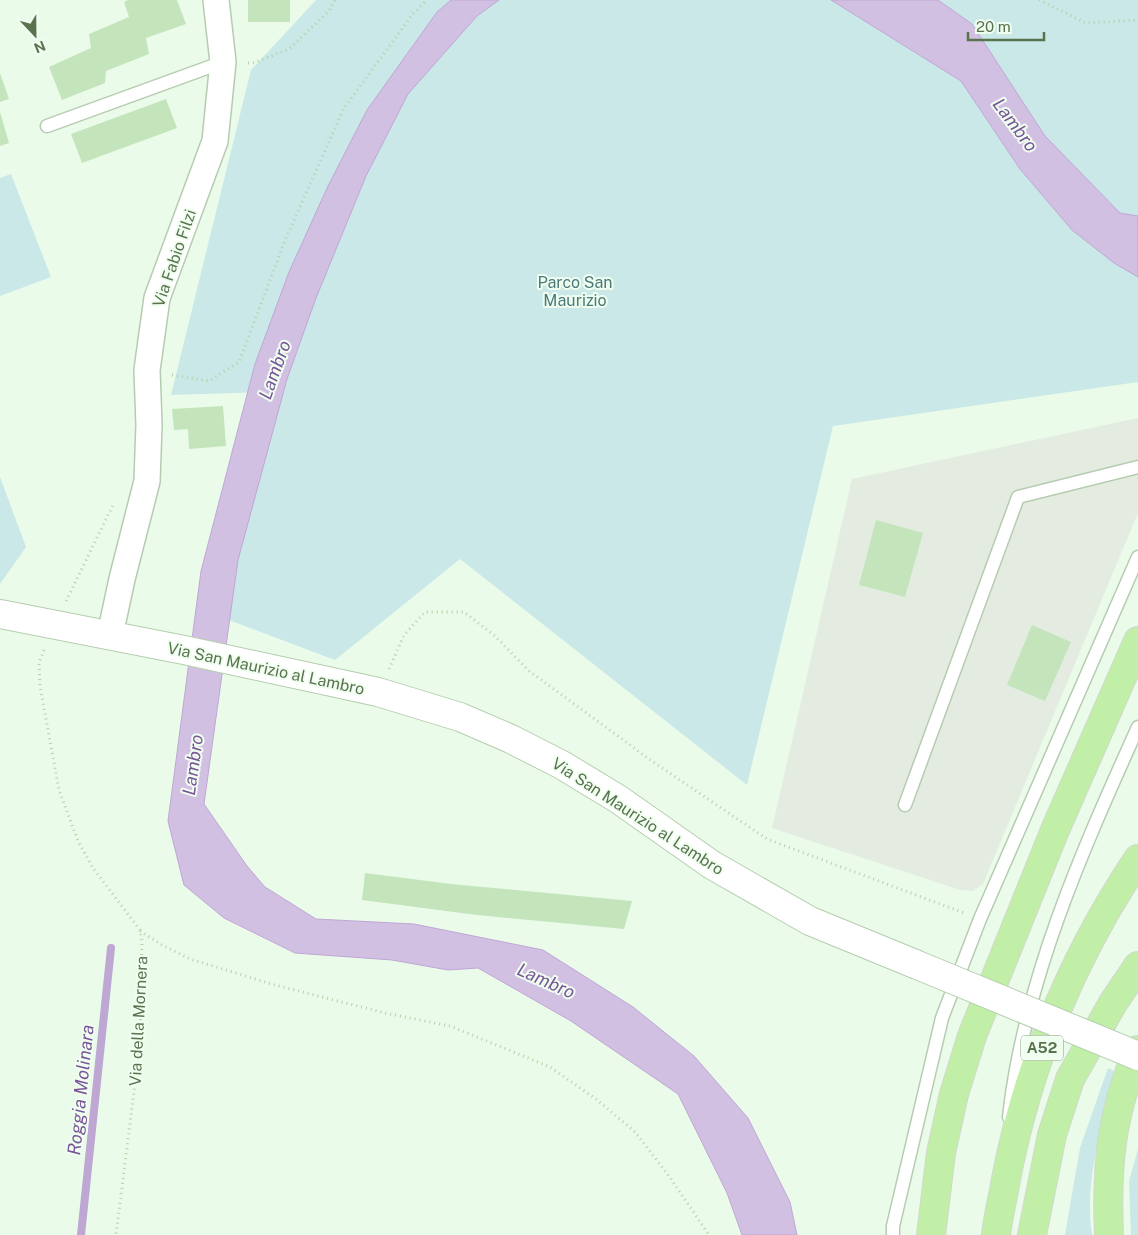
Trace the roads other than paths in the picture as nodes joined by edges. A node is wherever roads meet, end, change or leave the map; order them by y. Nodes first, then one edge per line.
1 (216, 0) edge
2 (223, 62) junction
3 (47, 126) dead end
4 (1138, 467) edge
5 (1138, 557) edge
6 (0, 614) edge
7 (110, 636) junction
8 (1138, 641) edge
9 (1138, 727) edge
10 (905, 805) dead end
11 (1138, 859) edge
12 (1138, 966) edge
13 (1138, 1050) edge
14 (1138, 1056) edge
15 (996, 1233) edge
16 (893, 1235) edge
17 (931, 1235) edge
18 (1032, 1235) edge
19 (1109, 1235) edge

1 - 2 street, Via Fabio Filzi
2 - 3 lane
2 - 7 street, Via Fabio Filzi
4 - 10 lane
5 - 16 lane
6 - 7 main road, Via San Maurizio al Lambro
7 - 14 main road, Via San Maurizio al Lambro, bridge
8 - 17 highway
9 - 15 lane
11 - 15 highway, A52
12 - 18 highway, A52
13 - 19 highway

